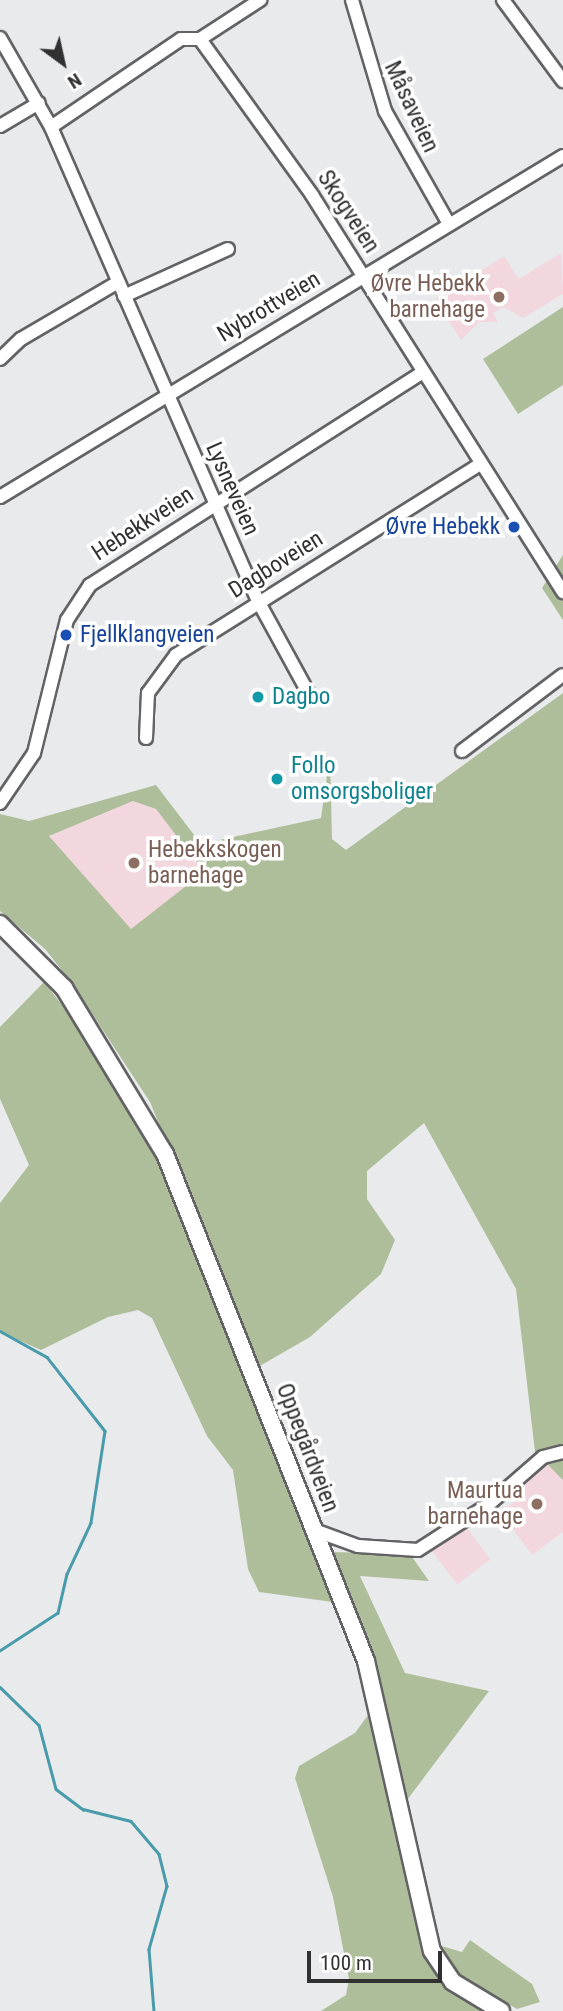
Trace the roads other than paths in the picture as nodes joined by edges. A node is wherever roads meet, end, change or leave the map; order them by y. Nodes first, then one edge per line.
1 (260, 0) edge
2 (352, 0) edge
3 (503, 0) edge
4 (0, 38) edge
5 (200, 39) junction
6 (563, 81) edge
7 (39, 103) junction
8 (0, 126) edge
9 (51, 127) junction
10 (563, 156) edge
11 (449, 224) junction
12 (228, 249) dead end
13 (363, 275) junction
14 (118, 282) junction
15 (124, 296) junction
16 (0, 359) edge
17 (423, 372) junction
18 (167, 394) junction
19 (480, 464) junction
20 (0, 497) edge
21 (216, 502) junction
22 (563, 592) edge
23 (258, 601) junction
24 (563, 675) edge
25 (309, 694) dead end
26 (146, 738) dead end
27 (462, 751) dead end
28 (1, 800) edge
29 (0, 924) edge
30 (563, 1452) edge
31 (314, 1530) junction
32 (500, 2011) edge

1 - 5 street
2 - 11 street, Måsaveien
3 - 6 street
4 - 7 street, Lysneveien
5 - 9 street
5 - 13 street, Skogveien
7 - 8 street
7 - 9 street, Lysneveien
9 - 14 street, Lysneveien
10 - 11 street, Nybrottveien
11 - 13 street, Nybrottveien
12 - 15 street
13 - 17 street, Skogveien
13 - 18 street, Nybrottveien
14 - 15 street, Lysneveien
14 - 16 street
15 - 18 street, Lysneveien
17 - 19 street, Skogveien
17 - 21 street, Hebekkveien
18 - 20 street, Nybrottveien
18 - 21 street, Lysneveien
19 - 22 street, Skogveien
19 - 23 street, Dagboveien
21 - 23 street, Lysneveien
21 - 28 street, Hebekkveien
23 - 25 street, Lysneveien
23 - 26 street, Dagboveien
24 - 27 street
29 - 31 main road, Oppegårdveien
30 - 31 street
31 - 32 main road, Oppegårdveien

